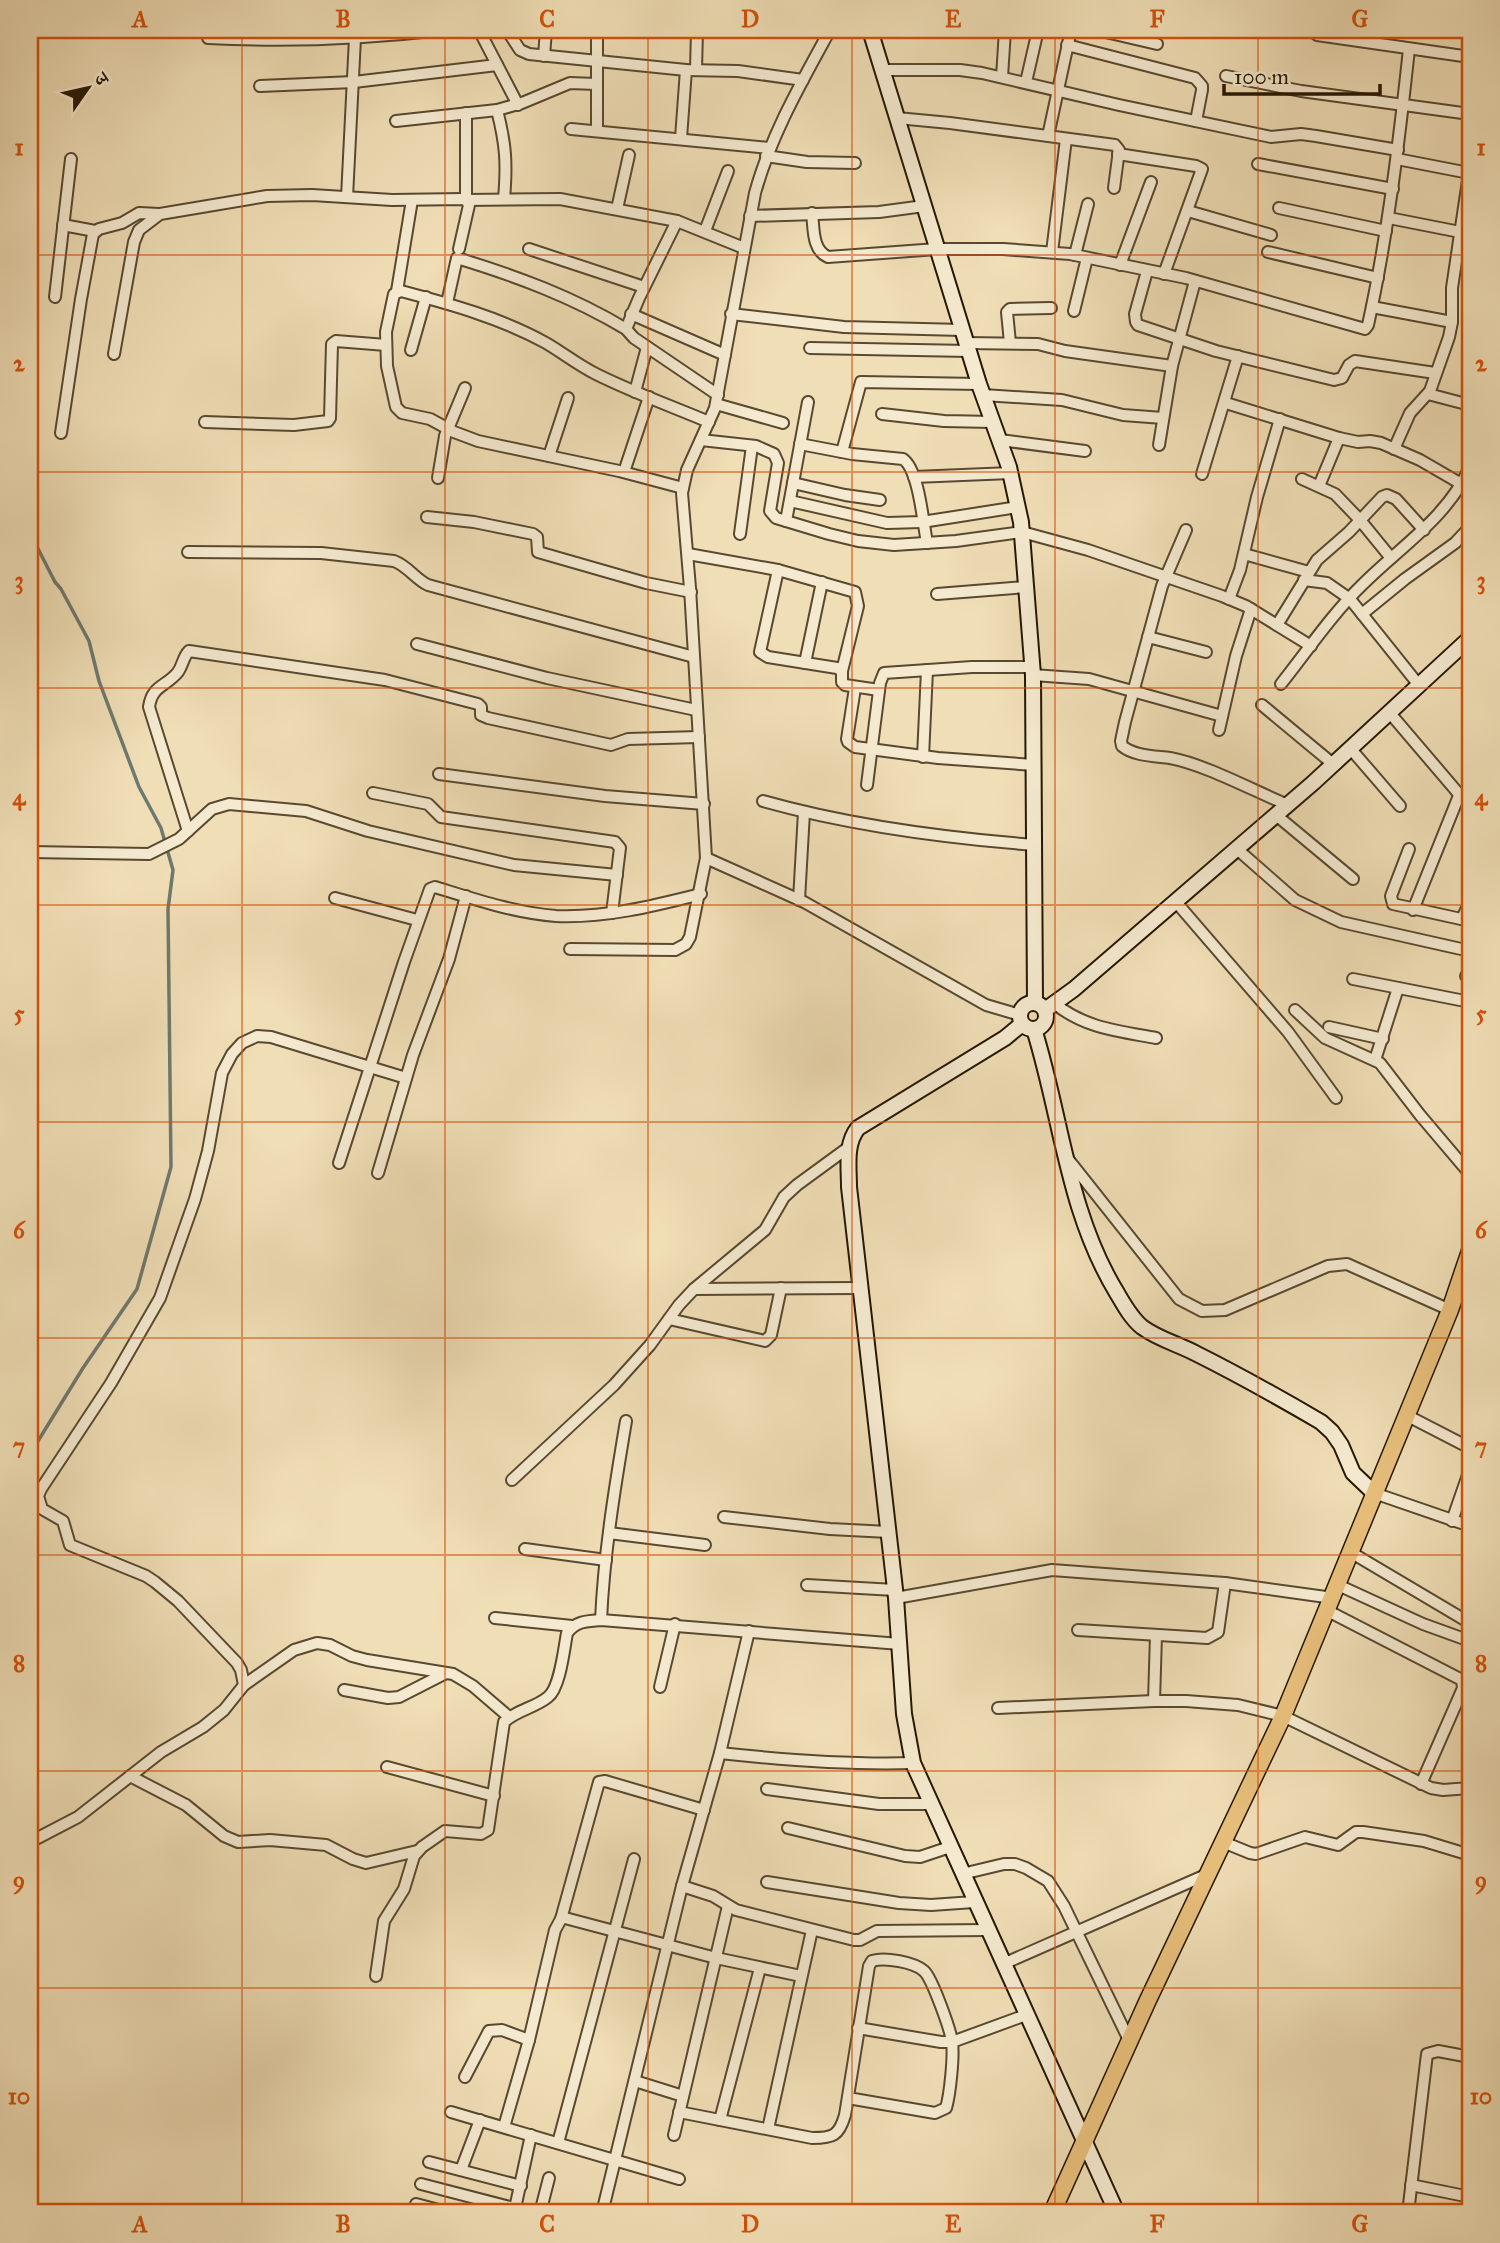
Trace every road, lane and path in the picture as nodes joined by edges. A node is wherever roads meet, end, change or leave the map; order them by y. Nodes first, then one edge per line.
1 (436, 30) edge
2 (479, 30) edge
3 (507, 30) edge
4 (546, 30) edge
5 (597, 30) edge
6 (696, 30) edge
7 (830, 30) edge
8 (870, 30) edge
9 (1005, 30) edge
10 (1038, 30) edge
11 (1071, 30) edge
12 (1097, 30) edge
13 (1317, 35) dead end
14 (208, 38) dead end
15 (355, 38) junction
16 (1157, 44) dead end
17 (1067, 45) junction
18 (1409, 49) junction
19 (544, 56) junction
20 (1470, 57) edge
21 (596, 62) junction
22 (498, 65) junction
23 (691, 70) junction
24 (882, 70) junction
25 (1226, 76) dead end
26 (1002, 77) junction
27 (803, 80) junction
28 (354, 82) junction
29 (1026, 82) junction
30 (596, 84) junction
31 (260, 86) dead end
32 (1058, 89) junction
33 (518, 105) junction
34 (1403, 105) junction
35 (497, 110) junction
36 (466, 113) junction
37 (1470, 114) edge
38 (897, 118) junction
39 (396, 121) dead end
40 (1196, 121) junction
41 (571, 129) dead end
42 (597, 131) junction
43 (1048, 136) junction
44 (681, 138) junction
45 (1066, 139) junction
46 (767, 152) junction
47 (629, 155) dead end
48 (1118, 155) junction
49 (1397, 155) junction
50 (71, 159) dead end
51 (855, 163) dead end
52 (1258, 164) dead end
53 (1470, 170) edge
54 (728, 171) dead end
55 (1151, 182) dead end
56 (1114, 188) dead end
57 (1393, 189) junction
58 (347, 197) junction
59 (504, 199) junction
60 (412, 200) junction
61 (466, 200) junction
62 (1088, 204) dead end
63 (924, 206) junction
64 (1279, 208) dead end
65 (617, 209) junction
66 (1188, 211) junction
67 (812, 213) junction
68 (160, 214) junction
69 (750, 216) junction
70 (1389, 218) junction
71 (677, 221) junction
72 (63, 225) junction
73 (95, 231) junction
74 (705, 231) junction
75 (1386, 231) junction
76 (1460, 232) junction
77 (1271, 235) dead end
78 (529, 248) dead end
79 (744, 248) junction
80 (937, 248) junction
81 (459, 249) dead end
82 (1268, 251) dead end
83 (1052, 252) junction
84 (1074, 255) junction
85 (1087, 258) junction
86 (1120, 265) junction
87 (1147, 271) junction
88 (1164, 274) junction
89 (1378, 278) junction
90 (1195, 281) junction
91 (644, 287) junction
92 (397, 291) junction
93 (55, 297) dead end
94 (426, 297) junction
95 (447, 303) junction
96 (1371, 307) junction
97 (1051, 308) dead end
98 (1074, 311) dead end
99 (632, 314) junction
100 (731, 314) junction
101 (1451, 322) junction
102 (626, 330) junction
103 (1179, 338) junction
104 (966, 341) junction
105 (1010, 343) junction
106 (386, 345) junction
107 (647, 347) junction
108 (810, 348) dead end
109 (411, 350) dead end
110 (114, 354) dead end
111 (725, 355) junction
112 (1238, 356) junction
113 (1172, 366) junction
114 (1435, 373) junction
115 (465, 388) dead end
116 (981, 390) junction
117 (635, 392) junction
118 (1428, 394) junction
119 (649, 397) junction
120 (568, 398) dead end
121 (717, 400) junction
122 (808, 402) dead end
123 (1226, 403) junction
124 (1470, 405) edge
125 (882, 414) dead end
126 (1163, 418) junction
127 (1280, 419) junction
128 (205, 422) dead end
129 (709, 422) junction
130 (783, 422) dead end
131 (993, 422) junction
132 (447, 429) junction
133 (61, 433) dead end
134 (1339, 438) junction
135 (701, 440) junction
136 (1000, 440) junction
137 (800, 444) junction
138 (1160, 445) dead end
139 (752, 446) junction
140 (1394, 449) junction
141 (1086, 450) dead end
142 (842, 452) junction
143 (550, 456) junction
144 (1470, 467) edge
145 (624, 472) junction
146 (1011, 473) junction
147 (1202, 474) dead end
148 (914, 477) junction
149 (438, 478) dead end
150 (1302, 479) dead end
151 (793, 483) junction
152 (1319, 486) junction
153 (1466, 487) edge
154 (683, 488) junction
155 (880, 500) dead end
156 (790, 501) junction
157 (1018, 506) junction
158 (427, 517) dead end
159 (1360, 520) junction
160 (786, 521) junction
161 (922, 522) junction
162 (1470, 527) edge
163 (1186, 530) dead end
164 (1424, 530) junction
165 (1022, 532) junction
166 (740, 534) dead end
167 (927, 543) junction
168 (188, 552) dead end
169 (688, 554) junction
170 (1244, 554) junction
171 (1391, 558) junction
172 (778, 570) junction
173 (1167, 576) junction
174 (1307, 576) junction
175 (822, 582) junction
176 (1026, 587) junction
177 (691, 592) junction
178 (937, 594) dead end
179 (1228, 599) junction
180 (1350, 599) junction
181 (1251, 609) junction
182 (1362, 614) junction
183 (1277, 625) junction
184 (1148, 637) junction
185 (1470, 638) edge
186 (417, 644) dead end
187 (1311, 646) junction
188 (1206, 652) dead end
189 (694, 657) junction
190 (805, 663) junction
191 (927, 670) junction
192 (842, 671) junction
193 (1032, 671) junction
194 (1282, 684) dead end
195 (1418, 684) junction
196 (855, 688) junction
197 (879, 690) junction
198 (1133, 692) junction
199 (1262, 705) dead end
200 (696, 710) junction
201 (1389, 712) junction
202 (1222, 716) junction
203 (1219, 730) dead end
204 (699, 737) junction
205 (1350, 748) junction
206 (872, 751) junction
207 (923, 757) junction
208 (1333, 764) junction
209 (1034, 765) junction
210 (439, 775) dead end
211 (867, 785) dead end
212 (373, 793) dead end
213 (1460, 793) junction
214 (763, 801) dead end
215 (704, 804) junction
216 (1400, 806) dead end
217 (1470, 807) edge
218 (1282, 810) junction
219 (804, 812) junction
220 (183, 835) junction
221 (1034, 845) junction
222 (1237, 849) junction
223 (1409, 849) dead end
224 (30, 852) edge
225 (706, 858) junction
226 (617, 875) junction
227 (1353, 879) dead end
228 (701, 894) junction
229 (466, 896) junction
230 (335, 898) dead end
231 (799, 900) junction
232 (1470, 901) edge
233 (1176, 902) junction
234 (1413, 909) junction
235 (612, 913) junction
236 (418, 920) junction
237 (1466, 920) edge
238 (570, 950) dead end
239 (1470, 951) edge
240 (1353, 979) dead end
241 (1398, 988) junction
242 (1470, 1002) edge
243 (1045, 1005) junction
244 (1295, 1010) dead end
245 (1025, 1023) junction
246 (1329, 1027) dead end
247 (1156, 1038) dead end
248 (1383, 1039) junction
249 (1376, 1060) junction
250 (369, 1067) junction
251 (406, 1078) junction
252 (1336, 1098) dead end
253 (849, 1147) junction
254 (1064, 1154) junction
255 (339, 1163) dead end
256 (378, 1173) dead end
257 (1470, 1174) edge
258 (1470, 1251) edge
259 (781, 1288) junction
260 (860, 1288) junction
261 (694, 1289) junction
262 (1450, 1310) junction
263 (669, 1319) junction
264 (1406, 1415) junction
265 (626, 1421) dead end
266 (1470, 1448) edge
267 (1470, 1469) edge
268 (512, 1480) dead end
269 (1374, 1493) junction
270 (724, 1517) dead end
271 (1452, 1521) junction
272 (1470, 1526) edge
273 (889, 1532) junction
274 (609, 1533) junction
275 (705, 1545) dead end
276 (525, 1549) dead end
277 (1352, 1553) junction
278 (606, 1560) junction
279 (1225, 1583) junction
280 (807, 1585) dead end
281 (896, 1594) junction
282 (1333, 1598) junction
283 (495, 1618) dead end
284 (601, 1620) junction
285 (1470, 1623) edge
286 (675, 1624) junction
287 (572, 1626) junction
288 (1078, 1630) dead end
289 (749, 1631) junction
290 (1156, 1635) junction
291 (1470, 1641) edge
292 (900, 1644) junction
293 (446, 1673) junction
294 (244, 1681) junction
295 (660, 1687) dead end
296 (344, 1690) dead end
297 (1154, 1701) junction
298 (998, 1708) dead end
299 (1283, 1716) junction
300 (509, 1717) junction
301 (720, 1753) junction
302 (914, 1763) junction
303 (387, 1767) dead end
304 (130, 1776) junction
305 (1421, 1784) junction
306 (1470, 1788) edge
307 (767, 1789) dead end
308 (494, 1796) junction
309 (930, 1804) junction
310 (704, 1810) junction
311 (788, 1828) dead end
312 (30, 1842) edge
313 (1223, 1842) junction
314 (950, 1847) junction
315 (417, 1851) junction
316 (1470, 1855) edge
317 (634, 1859) dead end
318 (962, 1874) junction
319 (1208, 1874) junction
320 (767, 1882) dead end
321 (682, 1886) junction
322 (974, 1902) junction
323 (728, 1906) junction
324 (561, 1919) junction
325 (811, 1930) junction
326 (987, 1930) junction
327 (615, 1931) junction
328 (1076, 1931) junction
329 (668, 1946) junction
330 (716, 1958) junction
331 (1003, 1964) junction
332 (760, 1968) junction
333 (376, 1976) dead end
334 (801, 1976) junction
335 (1026, 2015) junction
336 (859, 2028) junction
337 (529, 2040) junction
338 (952, 2042) junction
339 (1130, 2042) junction
340 (1470, 2057) edge
341 (465, 2077) dead end
342 (635, 2081) junction
343 (683, 2096) junction
344 (848, 2098) junction
345 (451, 2112) dead end
346 (679, 2112) junction
347 (480, 2120) junction
348 (720, 2120) junction
349 (504, 2127) junction
350 (768, 2129) junction
351 (531, 2135) junction
352 (674, 2135) dead end
353 (1084, 2141) junction
354 (558, 2143) junction
355 (616, 2159) junction
356 (429, 2162) dead end
357 (461, 2170) junction
358 (549, 2178) dead end
359 (679, 2179) dead end
360 (421, 2184) dead end
361 (1411, 2185) junction
362 (521, 2186) junction
363 (1470, 2197) edge
364 (416, 2204) dead end
365 (515, 2211) edge
366 (450, 2213) edge
367 (533, 2213) edge
368 (540, 2213) edge
369 (601, 2213) edge
370 (1052, 2213) edge
371 (1117, 2213) edge
372 (1408, 2213) edge

1 - 15 street
2 - 22 street
3 - 19 street
4 - 19 street
5 - 21 street
6 - 23 street
7 - 27 street
8 - 24 street
9 - 26 street
10 - 29 street
11 - 17 street
12 - 16 street
13 - 18 street
14 - 15 street
15 - 28 street
17 - 32 street
17 - 40 street
18 - 20 street
18 - 34 street
19 - 21 street
21 - 23 street
21 - 30 street
22 - 28 street
22 - 33 street
23 - 27 street
23 - 44 street
24 - 26 street
24 - 38 street
25 - 34 street
26 - 29 street
27 - 46 street
28 - 31 street
28 - 58 street
29 - 32 street
30 - 33 street
30 - 42 street
32 - 40 street
32 - 43 street
33 - 35 street
34 - 37 street
34 - 49 street
35 - 36 street
35 - 59 street
36 - 39 street
36 - 61 street
38 - 43 street
38 - 63 street
40 - 49 street
41 - 42 street
42 - 44 street
43 - 45 street
44 - 46 street
45 - 48 street
45 - 83 street
46 - 51 street
46 - 69 street
47 - 65 street
48 - 56 street
48 - 66 street
49 - 53 street
49 - 57 street
50 - 72 street
52 - 57 street
53 - 76 street
54 - 74 street
55 - 86 street
57 - 70 street
58 - 60 street
58 - 68 street
59 - 61 street
59 - 65 street
60 - 61 street
60 - 92 street
61 - 81 street
62 - 84 street
63 - 67 street
63 - 80 street
64 - 75 street
65 - 71 street
66 - 77 street
66 - 88 street
67 - 69 street
67 - 80 street
68 - 73 street
68 - 110 street
69 - 79 street
70 - 75 street
70 - 76 street
71 - 74 street
71 - 91 street
72 - 73 street
72 - 93 street
73 - 133 street
74 - 79 street
75 - 89 street
76 - 101 street
78 - 91 street
79 - 100 street
80 - 83 street
80 - 104 street
82 - 89 street
83 - 84 street
84 - 85 street
85 - 86 street
85 - 98 street
86 - 87 street
87 - 88 street
87 - 103 street
88 - 90 street
89 - 96 street
90 - 96 street
90 - 103 street
91 - 99 street
92 - 94 street
92 - 106 street
94 - 95 street
94 - 109 street
95 - 102 street
95 - 117 street
96 - 101 street
97 - 105 street
99 - 102 street
99 - 111 street
100 - 104 street
100 - 111 street
101 - 114 street
102 - 107 street
103 - 112 street
103 - 113 street
104 - 105 street
104 - 108 street
104 - 116 street
105 - 113 street
106 - 128 street
106 - 132 street
107 - 117 street
107 - 121 street
111 - 121 street
112 - 114 street
112 - 123 street
113 - 126 street
114 - 118 street
115 - 132 street
116 - 126 street
116 - 131 street
116 - 142 street
117 - 119 street
118 - 124 street
118 - 140 street
119 - 129 street
119 - 145 street
120 - 143 street
121 - 129 street
121 - 130 street
122 - 137 street
123 - 127 street
123 - 147 street
125 - 131 street
126 - 138 street
127 - 134 street
127 - 170 street
129 - 135 street
131 - 136 street
132 - 143 street
132 - 149 street
134 - 140 street
134 - 152 street
135 - 139 street
135 - 154 street
136 - 141 street
136 - 146 street
137 - 142 street
137 - 151 street
139 - 160 street
139 - 166 street
140 - 153 street
142 - 148 street
143 - 145 street
144 - 153 street
145 - 154 street
146 - 148 street
146 - 157 street
148 - 161 street
150 - 152 street
151 - 155 street
151 - 156 street
152 - 159 street
153 - 164 street
154 - 169 street
156 - 160 street
156 - 161 street
157 - 161 street
157 - 165 street
158 - 177 street
159 - 164 street
159 - 171 street
159 - 174 street
160 - 167 street
161 - 167 street
162 - 182 street
163 - 173 street
164 - 171 street
165 - 167 street
165 - 173 street
165 - 176 street
168 - 189 street
169 - 172 street
169 - 177 street
170 - 174 street
170 - 179 street
171 - 180 street
172 - 175 street
172 - 190 street
173 - 179 street
173 - 184 street
174 - 180 street
174 - 183 street
175 - 190 street
175 - 192 street
176 - 178 street
176 - 193 street
177 - 189 street
179 - 181 street
180 - 182 street
180 - 187 street
181 - 183 street
181 - 202 street
182 - 195 street
183 - 187 street
184 - 188 street
184 - 198 street
185 - 195 street
186 - 200 street
187 - 194 street
189 - 200 street
190 - 192 street
191 - 193 street
191 - 197 street
191 - 207 street
192 - 196 street
193 - 198 street
193 - 209 street
195 - 201 street
196 - 197 street
196 - 206 street
197 - 206 street
198 - 202 street
198 - 218 street
199 - 208 street
200 - 204 street
201 - 205 street
201 - 213 street
202 - 203 street
204 - 215 street
204 - 220 street
205 - 208 street
205 - 216 street
206 - 207 street
206 - 211 street
207 - 209 street
208 - 218 street
209 - 221 street
210 - 215 street
212 - 226 street
213 - 217 street
213 - 234 street
214 - 219 street
215 - 225 street
218 - 222 street
218 - 227 street
219 - 221 street
219 - 231 street
220 - 224 street
220 - 226 street
221 - 243 street
222 - 233 street
222 - 239 street
223 - 234 street
225 - 228 street
225 - 231 street
226 - 235 street
228 - 235 street
228 - 238 street
229 - 235 street
229 - 236 street
229 - 251 street
230 - 236 street
231 - 245 street
232 - 237 street
233 - 243 street
233 - 252 street
234 - 237 street
236 - 250 street
240 - 241 street
241 - 242 street
241 - 248 street
243 - 245 street
243 - 245 street
243 - 247 street
244 - 249 street
245 - 253 street
245 - 254 street
246 - 248 street
248 - 249 street
249 - 257 street
250 - 251 street
250 - 255 street
250 - 294 street
251 - 256 street
253 - 260 street
253 - 261 street
254 - 262 street
254 - 269 street
258 - 262 main road
259 - 260 street
259 - 261 street
259 - 263 street
260 - 273 street
261 - 263 street
262 - 264 main road
263 - 268 street
264 - 266 street
264 - 269 main road
265 - 274 street
267 - 271 street
269 - 271 street
269 - 277 main road
270 - 273 street
271 - 272 street
273 - 281 street
274 - 275 street
274 - 278 street
276 - 278 street
277 - 282 main road
277 - 285 street
278 - 284 street
279 - 281 street
279 - 282 street
279 - 290 street
280 - 281 street
281 - 292 street
282 - 291 street
282 - 299 main road
282 - 305 street
283 - 287 street
284 - 286 street
284 - 287 street
286 - 289 street
286 - 295 street
287 - 300 street
288 - 290 street
289 - 292 street
289 - 301 street
290 - 297 street
292 - 302 street
293 - 294 street
293 - 296 street
293 - 300 street
294 - 304 street
297 - 298 street
297 - 299 street
299 - 305 street
299 - 313 main road
300 - 308 street
301 - 302 street
301 - 310 street
302 - 309 street
303 - 308 street
304 - 312 street
304 - 315 street
305 - 306 street
307 - 309 street
308 - 315 street
309 - 314 street
310 - 321 street
310 - 324 street
311 - 314 street
313 - 316 street
313 - 319 main road
314 - 318 street
315 - 333 street
317 - 327 street
318 - 322 street
318 - 328 street
319 - 328 street
319 - 339 main road
320 - 322 street
321 - 323 street
321 - 329 street
322 - 326 street
323 - 325 street
323 - 330 street
324 - 327 street
324 - 337 street
325 - 326 street
325 - 334 street
326 - 331 street
327 - 329 street
327 - 354 street
328 - 331 street
328 - 339 street
329 - 330 street
329 - 342 street
330 - 332 street
330 - 343 street
331 - 335 street
332 - 334 street
332 - 348 street
334 - 350 street
335 - 338 street
335 - 353 street
336 - 338 street
336 - 338 street
336 - 344 street
337 - 341 street
337 - 349 street
338 - 344 street
339 - 353 main road
340 - 361 street
342 - 343 street
342 - 355 street
343 - 346 street
344 - 350 street
345 - 347 street
346 - 348 street
346 - 352 street
347 - 349 street
347 - 357 street
348 - 350 street
349 - 351 street
351 - 354 street
351 - 362 street
353 - 370 main road
353 - 371 street
354 - 355 street
355 - 359 street
355 - 369 street
356 - 357 street
357 - 362 street
358 - 368 street
360 - 365 street
361 - 363 street
361 - 372 street
362 - 365 street
364 - 366 street
365 - 367 street

